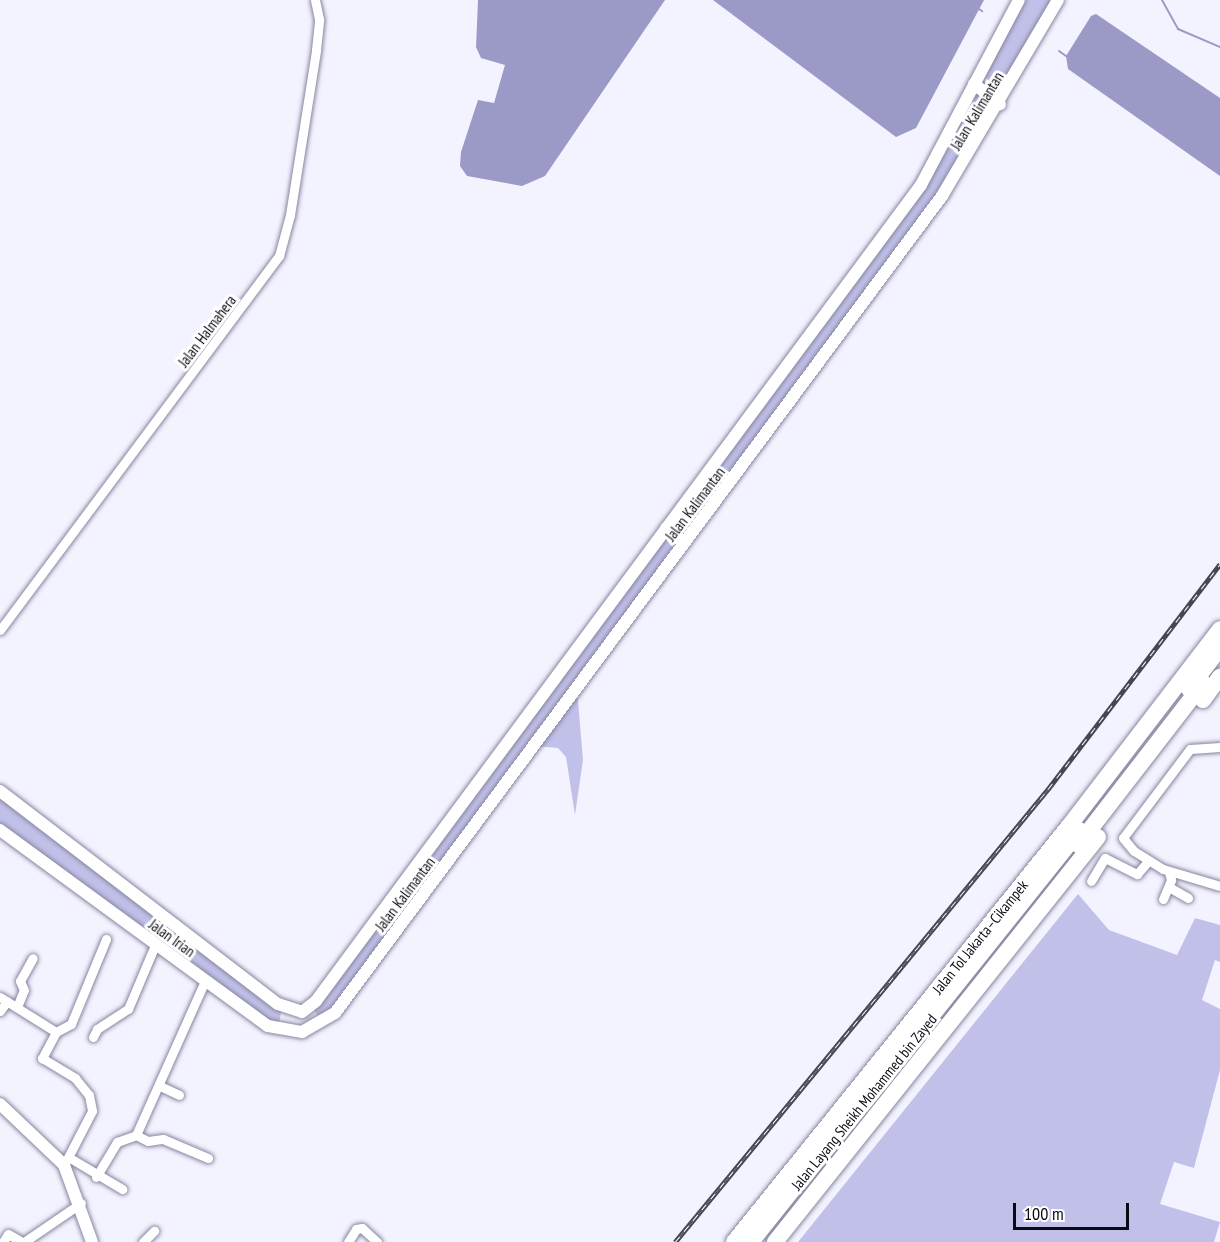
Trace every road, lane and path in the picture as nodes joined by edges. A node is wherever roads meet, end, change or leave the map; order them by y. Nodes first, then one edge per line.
1 (315, 0) edge
2 (1019, 0) edge
3 (1058, 0) edge
4 (974, 84) junction
5 (1000, 104) junction
6 (666, 528) junction
7 (684, 543) junction
8 (1220, 628) edge
9 (0, 630) edge
10 (1220, 648) edge
11 (1220, 660) edge
12 (1220, 677) edge
13 (1220, 747) edge
14 (0, 791) edge
15 (0, 830) edge
16 (1149, 860) junction
17 (1169, 872) junction
18 (1091, 881) dead end
19 (1220, 886) edge
20 (1169, 887) junction
21 (1188, 898) dead end
22 (1163, 899) dead end
23 (106, 939) dead end
24 (155, 945) junction
25 (33, 958) dead end
26 (205, 981) junction
27 (3, 999) edge
28 (316, 1001) junction
29 (279, 1004) junction
30 (17, 1007) junction
31 (0, 1011) edge
32 (335, 1013) junction
33 (269, 1026) junction
34 (56, 1032) junction
35 (93, 1037) dead end
36 (160, 1086) junction
37 (179, 1095) dead end
38 (0, 1104) edge
39 (136, 1135) junction
40 (208, 1158) dead end
41 (67, 1161) junction
42 (96, 1177) junction
43 (122, 1189) dead end
44 (81, 1203) junction
45 (0, 1226) edge
46 (154, 1231) dead end
47 (5, 1238) edge
48 (23, 1242) edge
49 (92, 1242) edge
50 (143, 1242) edge
51 (348, 1242) edge
52 (376, 1242) edge
53 (734, 1242) edge
54 (751, 1242) edge
55 (761, 1242) edge
56 (775, 1242) edge

1 - 9 street, Jalan Halmahera
2 - 4 street, Jalan Kalimantan
3 - 5 street, Jalan Kalimantan
4 - 5 street
4 - 6 street, Jalan Kalimantan
5 - 7 street, Jalan Kalimantan
6 - 7 street
6 - 28 street, Jalan Kalimantan
7 - 32 street, Jalan Kalimantan
8 - 53 highway, Jalan Tol Jakarta–Cikampek
10 - 54 highway, Jalan Layang Sheikh Mohammed bin Zayed
11 - 55 highway, Jalan Layang Sheikh Mohammed bin Zayed
12 - 56 highway, Jalan Tol Jakarta–Cikampek
13 - 16 street
14 - 29 street, Jalan Irian
15 - 24 street, Jalan Irian
16 - 17 street
16 - 18 street
17 - 19 street
17 - 20 street
20 - 21 street
20 - 22 street
23 - 34 street
24 - 26 street, Jalan Irian
24 - 35 street
25 - 30 street
26 - 33 street, Jalan Irian
26 - 36 street
27 - 30 street
27 - 31 street
28 - 29 street, Jalan Irian
28 - 32 street
29 - 33 street
30 - 34 street
32 - 33 street, Jalan Irian
34 - 41 street
36 - 37 street
36 - 39 street
38 - 41 street
39 - 40 street
39 - 42 street
41 - 42 street
41 - 44 street
42 - 43 street
44 - 48 street
44 - 49 street
45 - 47 street
46 - 50 street
47 - 48 street
51 - 52 street

